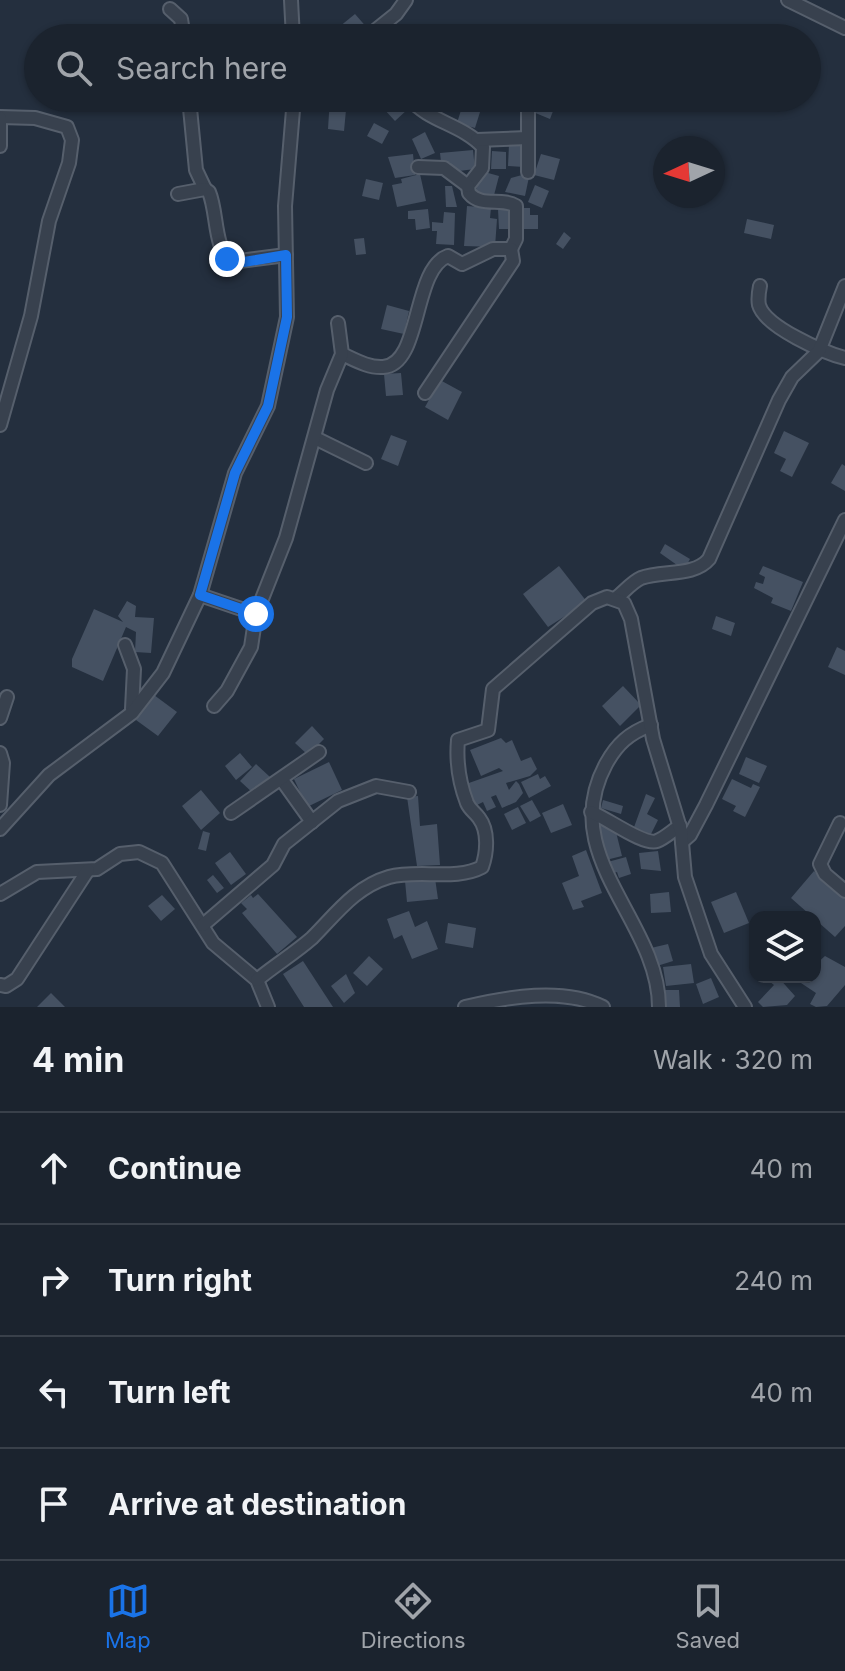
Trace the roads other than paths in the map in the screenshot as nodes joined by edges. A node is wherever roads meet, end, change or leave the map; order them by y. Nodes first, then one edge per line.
1 (291, 0) edge
2 (406, 0) edge
3 (788, 0) edge
4 (170, 9) dead end
5 (182, 24) edge
6 (292, 24) edge
7 (384, 24) edge
8 (845, 28) edge
9 (190, 112) edge
10 (296, 112) edge
11 (421, 112) edge
12 (528, 112) edge
13 (0, 118) edge
14 (528, 138) junction
15 (477, 140) junction
16 (0, 146) edge
17 (418, 167) dead end
18 (528, 172) dead end
19 (468, 186) junction
20 (205, 189) junction
21 (178, 194) dead end
22 (511, 249) junction
23 (286, 255) junction
24 (760, 286) dead end
25 (845, 286) edge
26 (338, 323) dead end
27 (819, 351) junction
28 (342, 354) junction
29 (845, 358) edge
30 (425, 393) dead end
31 (0, 425) edge
32 (315, 438) junction
33 (366, 463) dead end
34 (845, 520) edge
35 (200, 595) junction
36 (616, 598) junction
37 (256, 614) junction
38 (125, 645) dead end
39 (7, 697) dead end
40 (214, 706) dead end
41 (132, 713) junction
42 (0, 718) edge
43 (651, 725) junction
44 (319, 752) dead end
45 (0, 753) edge
46 (282, 780) junction
47 (409, 792) dead end
48 (0, 805) edge
49 (591, 812) junction
50 (231, 813) dead end
51 (312, 822) junction
52 (840, 823) dead end
53 (680, 826) junction
54 (0, 828) edge
55 (682, 842) junction
56 (88, 870) junction
57 (845, 891) edge
58 (0, 894) edge
59 (203, 925) junction
60 (257, 980) junction
61 (0, 985) edge
62 (268, 1007) edge
63 (465, 1007) edge
64 (603, 1007) edge
65 (659, 1007) edge
66 (745, 1007) edge

1 - 6 street
2 - 7 street
3 - 8 street
4 - 5 street
9 - 20 street
10 - 23 street
11 - 15 street
12 - 14 street
13 - 16 street
13 - 31 street
14 - 15 street
14 - 18 street
15 - 19 street
17 - 19 street
19 - 22 street
20 - 21 street
20 - 23 street
22 - 28 street
22 - 30 street
23 - 35 street
24 - 27 street
25 - 27 street
26 - 28 street
27 - 29 street
27 - 36 street
28 - 32 street
32 - 33 street
32 - 37 street
34 - 55 street
35 - 37 street
35 - 41 street
36 - 43 street
36 - 60 street
37 - 40 street
38 - 41 street
39 - 42 street
41 - 54 street
43 - 49 street
43 - 53 street
44 - 46 street
45 - 48 street
46 - 50 street
46 - 51 street
47 - 51 street
49 - 53 street
49 - 65 street
51 - 59 street
52 - 57 street
53 - 55 street
55 - 66 street
56 - 58 street
56 - 59 street
56 - 61 street
59 - 60 street
60 - 62 street
63 - 64 street

